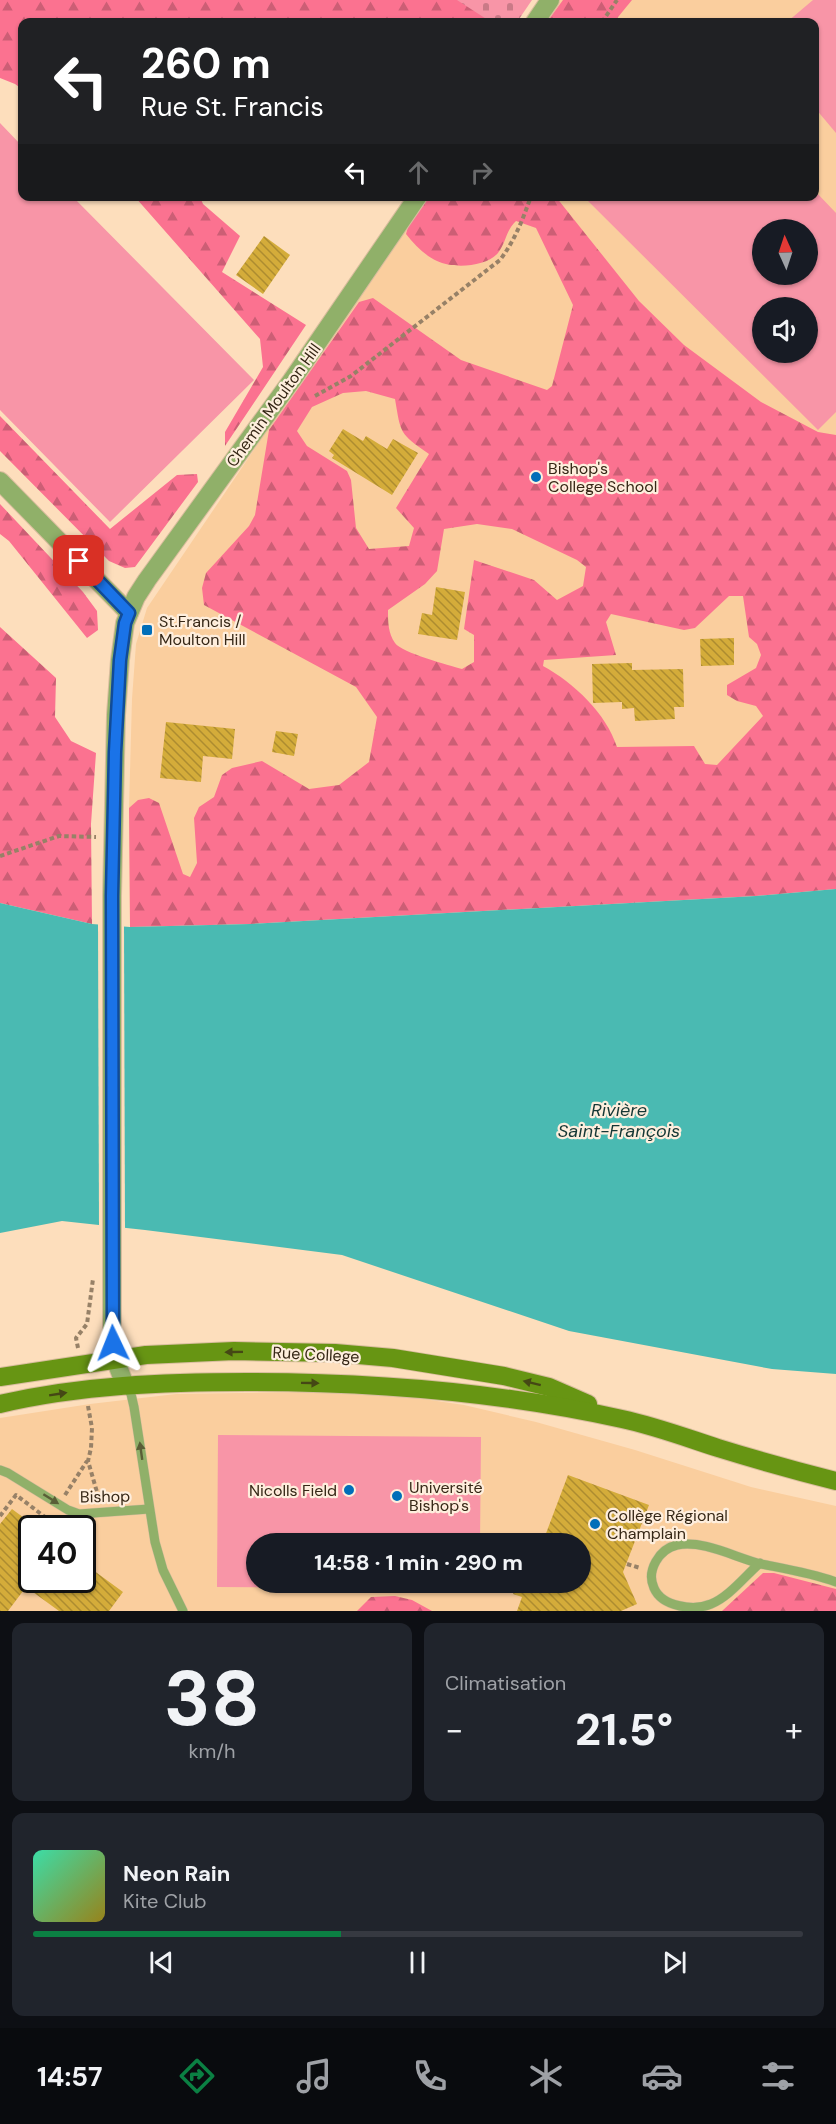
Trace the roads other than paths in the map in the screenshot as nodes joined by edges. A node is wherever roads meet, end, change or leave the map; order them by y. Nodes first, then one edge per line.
1 (550, 0) edge
2 (538, 18) edge
3 (415, 201) edge
4 (0, 481) edge
5 (129, 613) junction
6 (115, 1359) junction
7 (0, 1377) edge
8 (125, 1385) junction
9 (0, 1404) edge
10 (625, 1419) junction
11 (0, 1470) edge
12 (836, 1481) edge
13 (148, 1509) junction
14 (760, 1563) junction
15 (836, 1582) edge
16 (183, 1611) edge

1 - 2 street
3 - 5 street, Chemin Moulton Hill
4 - 5 street
5 - 6 street, Chemin Moulton Hill
6 - 7 main road, Rue College
6 - 8 street, Chemin Moulton Hill
10 -> 6 main road, Rue College
9 -> 8 main road, Rue College
8 -> 10 main road, Rue College
13 -> 8 lane
10 - 12 main road, Rue College
11 -> 13 lane, Bishop
13 - 16 lane, Bishop
14 - 14 lane
14 - 15 lane

